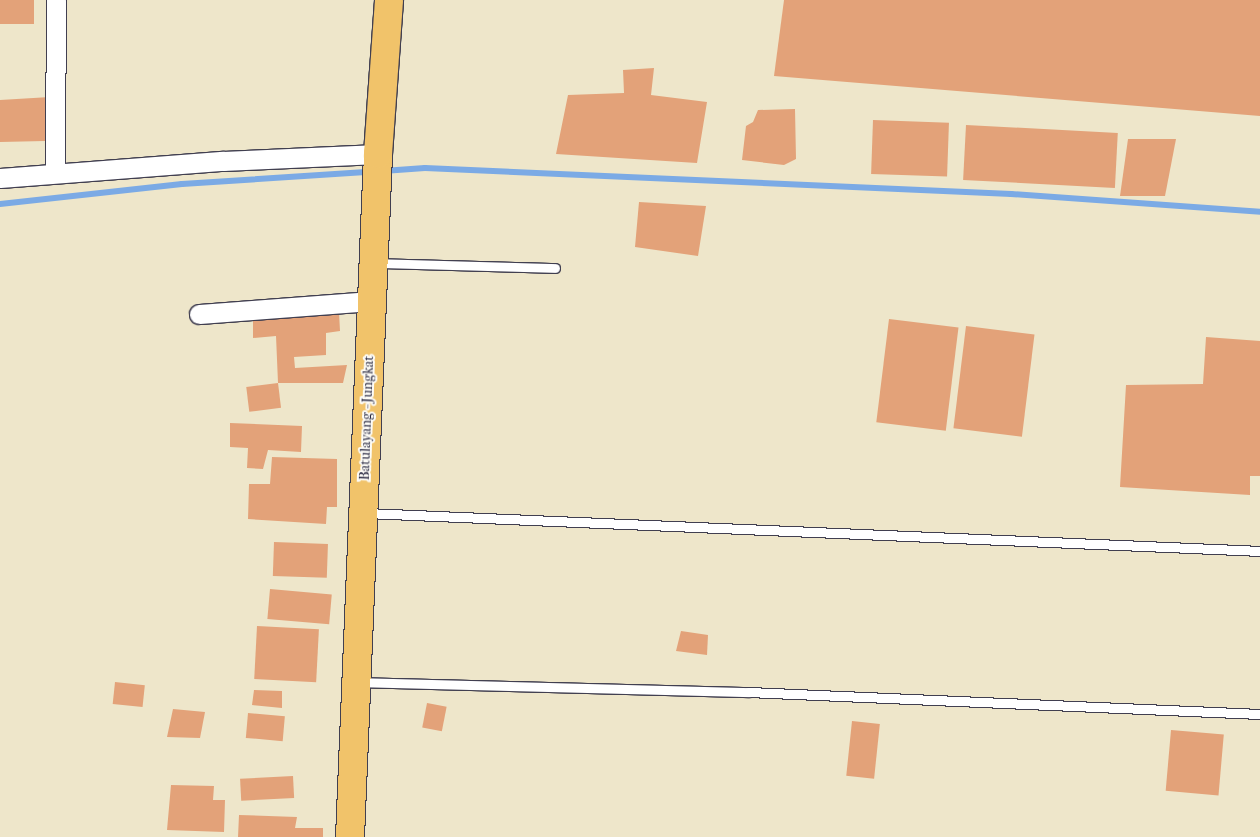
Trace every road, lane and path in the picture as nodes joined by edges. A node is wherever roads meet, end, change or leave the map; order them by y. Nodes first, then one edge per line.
1 (56, 0) edge
2 (389, 0) edge
3 (378, 168) junction
4 (55, 172) junction
5 (0, 178) edge
6 (374, 263) junction
7 (555, 268) dead end
8 (372, 301) junction
9 (199, 314) dead end
10 (363, 513) junction
11 (1260, 552) edge
12 (357, 682) junction
13 (1260, 714) edge
14 (350, 837) edge

1 - 4 street
2 - 3 highway, Batulayang - Jungkat
3 - 4 street
3 - 6 highway, Batulayang - Jungkat
4 - 5 street
6 - 7 lane
6 - 8 highway, Batulayang - Jungkat
8 - 9 street
8 - 10 highway, Batulayang - Jungkat
10 - 11 lane
10 - 12 highway, Batulayang - Jungkat
12 - 13 lane
12 - 14 highway, Batulayang - Jungkat

